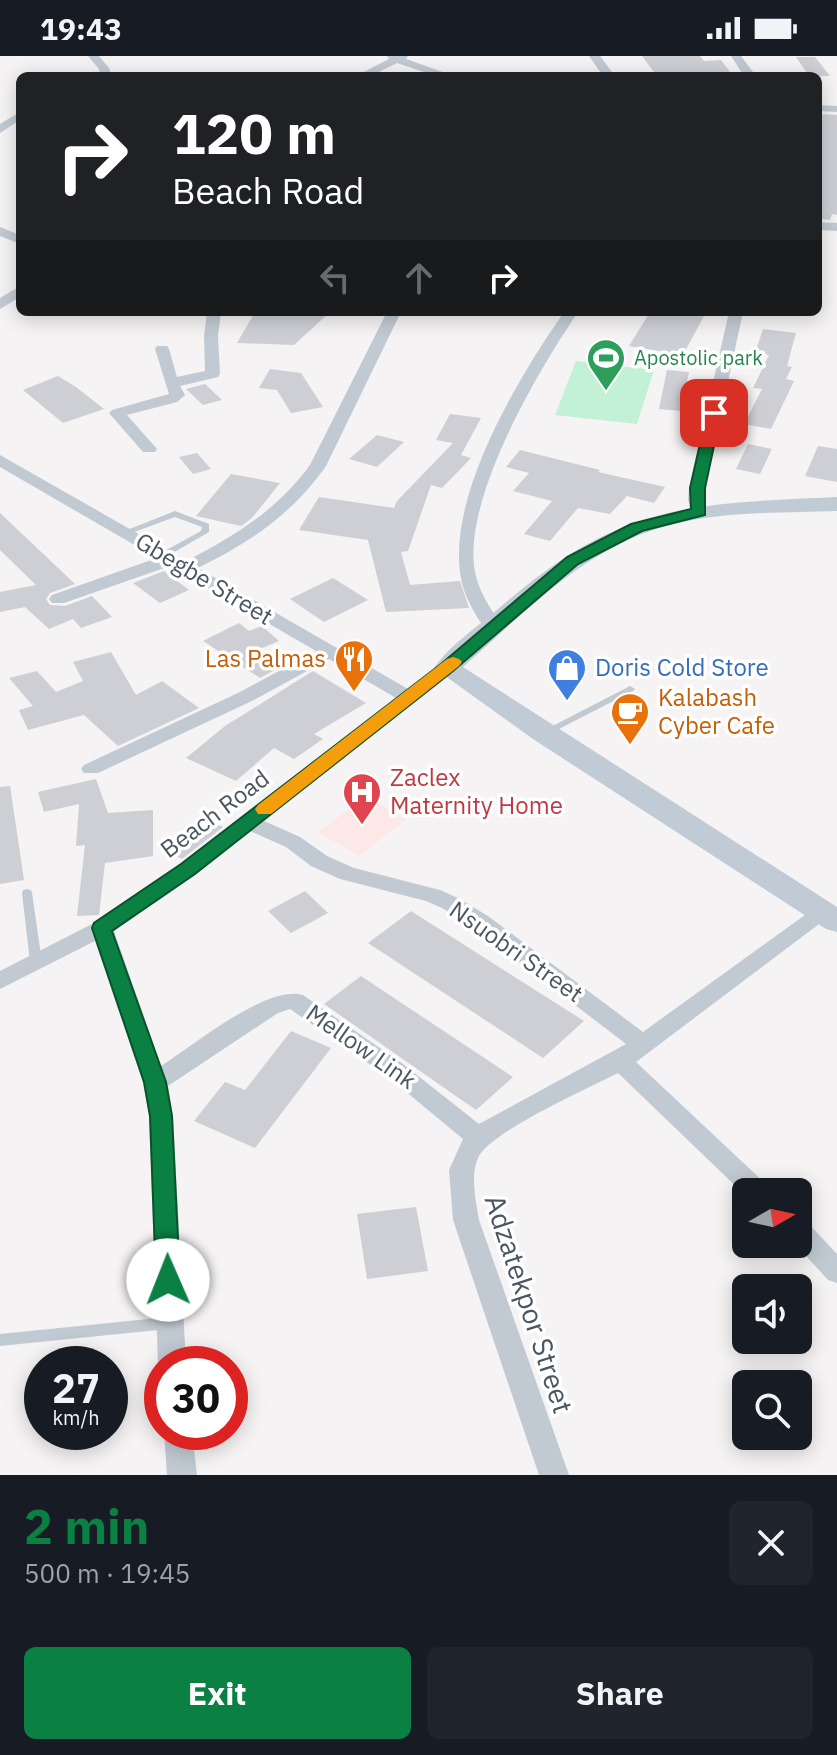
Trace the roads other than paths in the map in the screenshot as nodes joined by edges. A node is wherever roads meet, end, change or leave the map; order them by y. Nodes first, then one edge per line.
1 (93, 56) edge
2 (397, 57) edge
3 (105, 72) edge
4 (369, 72) edge
5 (437, 72) edge
6 (214, 316) edge
7 (392, 316) edge
8 (569, 316) edge
9 (735, 316) edge
10 (162, 349) dead end
11 (171, 383) junction
12 (149, 449) dead end
13 (0, 460) edge
14 (837, 504) edge
15 (700, 512) junction
16 (126, 532) junction
17 (174, 561) junction
18 (58, 599) dead end
19 (494, 627) junction
20 (328, 652) junction
21 (447, 668) junction
22 (630, 689) dead end
23 (408, 697) junction
24 (543, 733) junction
25 (91, 769) dead end
26 (248, 822) junction
27 (27, 893) dead end
28 (831, 917) edge
29 (102, 928) junction
30 (36, 962) junction
31 (0, 981) edge
32 (643, 1044) junction
33 (620, 1061) junction
34 (155, 1082) junction
35 (478, 1137) junction
36 (743, 1178) edge
37 (812, 1245) edge
38 (837, 1272) edge
39 (168, 1323) junction
40 (0, 1340) edge
41 (170, 1346) edge
42 (180, 1450) edge
43 (182, 1475) edge
44 (554, 1475) edge

1 - 3 street
2 - 4 street
2 - 5 street
6 - 11 street
7 - 17 street
8 - 19 street
9 - 15 street
10 - 11 street
11 - 12 street
13 - 16 street, Gbegbe Street
14 - 15 street
15 - 19 street
16 - 17 street, Gbegbe Street
16 - 17 lane
17 - 18 street
17 - 20 street, Gbegbe Street
19 - 21 street
20 - 23 street, Gbegbe Street
20 - 25 street
21 - 23 street, Beach Road
21 - 24 street
22 - 24 lane
23 - 26 street, Beach Road
24 - 28 street
26 - 29 street, Beach Road
26 - 32 street, Nsuobri Street
27 - 30 lane
28 - 32 street
29 - 30 street, Beach Road
29 - 34 street
30 - 31 street, Beach Road
32 - 33 street
33 - 35 street
33 - 36 street
34 - 35 street, Mellow Link
34 - 39 street
35 - 44 street, Adzatekpor Street
37 - 38 street
39 - 40 lane
39 - 41 street
42 - 43 street

